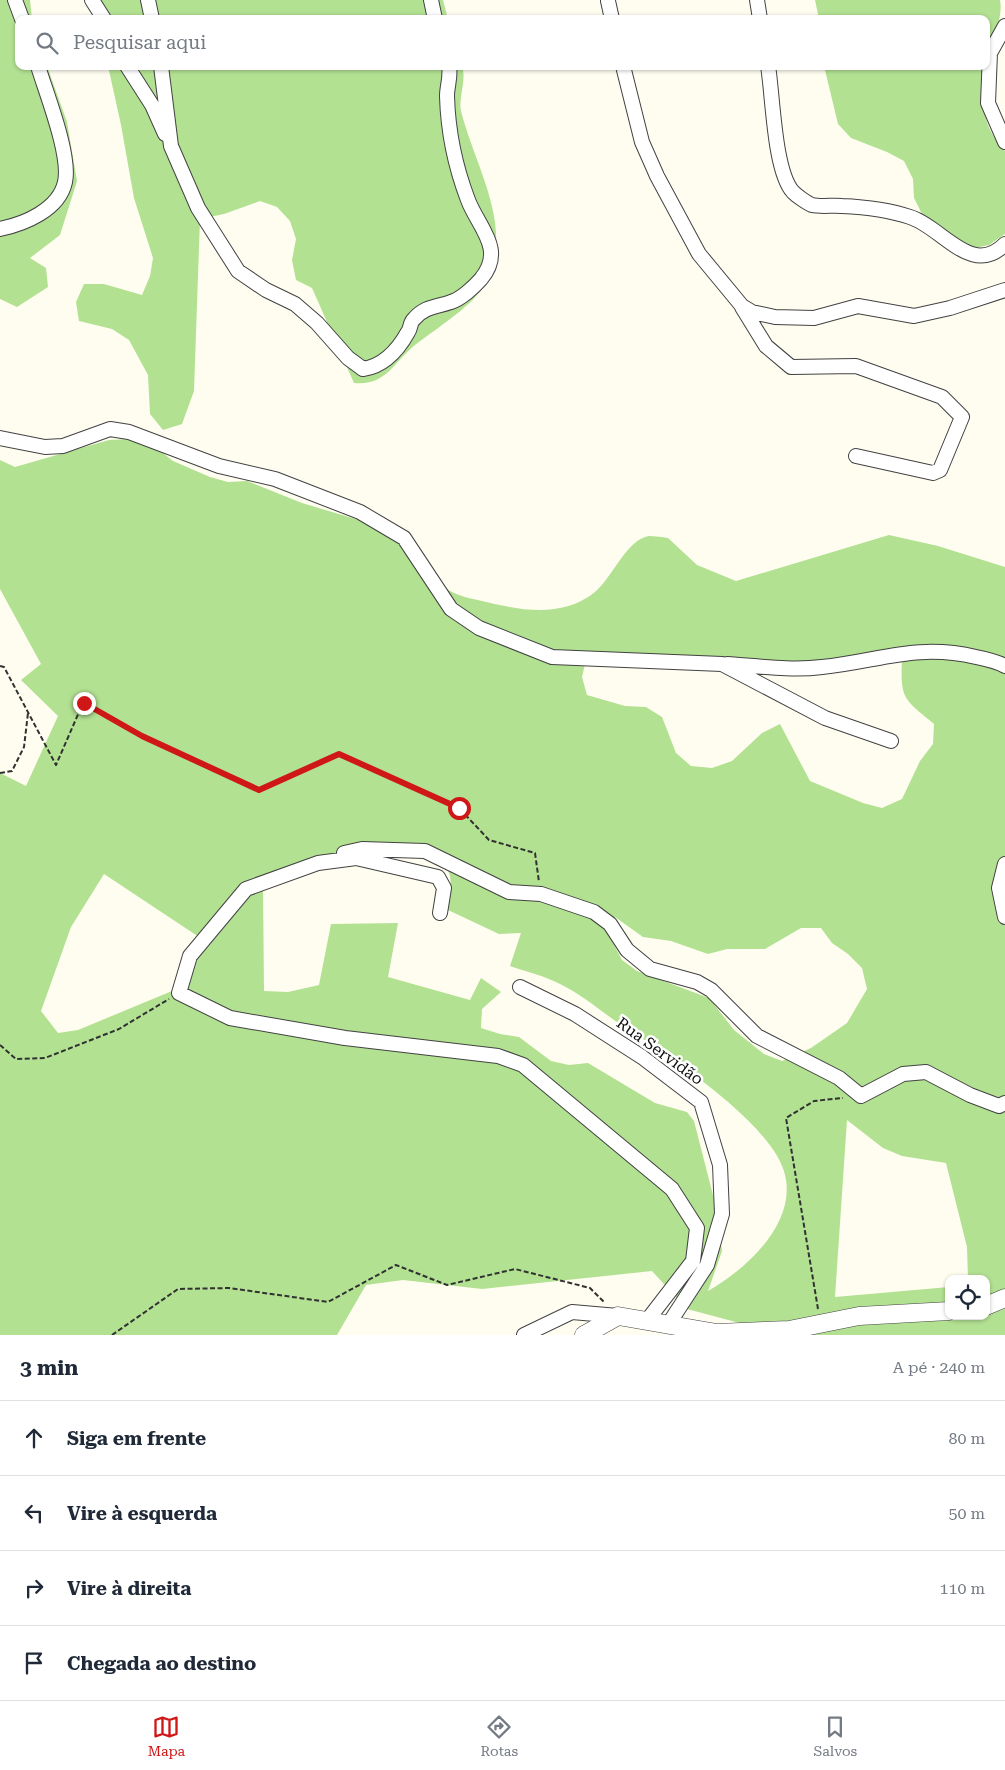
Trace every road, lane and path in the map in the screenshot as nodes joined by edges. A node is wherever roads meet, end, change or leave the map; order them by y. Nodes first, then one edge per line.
1 (14, 0) edge
2 (92, 0) edge
3 (148, 0) edge
4 (431, 0) edge
5 (757, 0) edge
6 (608, 1) edge
7 (20, 15) edge
8 (101, 15) edge
9 (151, 15) edge
10 (435, 15) edge
11 (611, 15) edge
12 (759, 15) edge
13 (1005, 26) edge
14 (990, 53) edge
15 (39, 70) edge
16 (130, 70) edge
17 (162, 70) edge
18 (450, 70) edge
19 (624, 70) edge
20 (769, 70) edge
21 (989, 70) edge
22 (1005, 142) edge
23 (171, 146) junction
24 (0, 229) edge
25 (1005, 244) edge
26 (1005, 290) edge
27 (742, 306) junction
28 (0, 438) edge
29 (856, 456) dead end
30 (722, 664) junction
31 (0, 666) edge
32 (1005, 666) edge
33 (28, 714) junction
34 (891, 741) dead end
35 (0, 773) edge
36 (318, 863) junction
37 (1005, 864) edge
38 (541, 894) junction
39 (440, 914) dead end
40 (1005, 917) edge
41 (520, 987) dead end
42 (179, 993) junction
43 (0, 1045) edge
44 (861, 1096) junction
45 (1005, 1103) edge
46 (1005, 1298) edge
47 (990, 1304) edge
48 (945, 1311) edge
49 (618, 1316) junction
50 (646, 1322) junction
51 (821, 1324) junction
52 (668, 1325) junction
53 (112, 1335) edge
54 (524, 1335) edge
55 (584, 1335) edge

1 - 7 street
2 - 8 street
3 - 9 street
4 - 10 street
5 - 12 street
6 - 11 street
13 - 14 street
15 - 24 street
16 - 23 street
17 - 23 street
18 - 23 street
19 - 27 street
20 - 25 street
21 - 22 street
26 - 27 street
27 - 29 street
28 - 30 street
30 - 32 street
30 - 34 street
31 - 33 path
33 - 35 path
33 - 38 path
36 - 38 street
36 - 39 street
36 - 42 street
37 - 40 street
38 - 44 street
41 - 52 street, Rua Servidão
42 - 43 path
42 - 50 street
44 - 45 street
44 - 51 path
46 - 47 street
48 - 51 street
49 - 50 street
49 - 53 path
49 - 54 street
49 - 55 street
50 - 52 street
51 - 52 street

